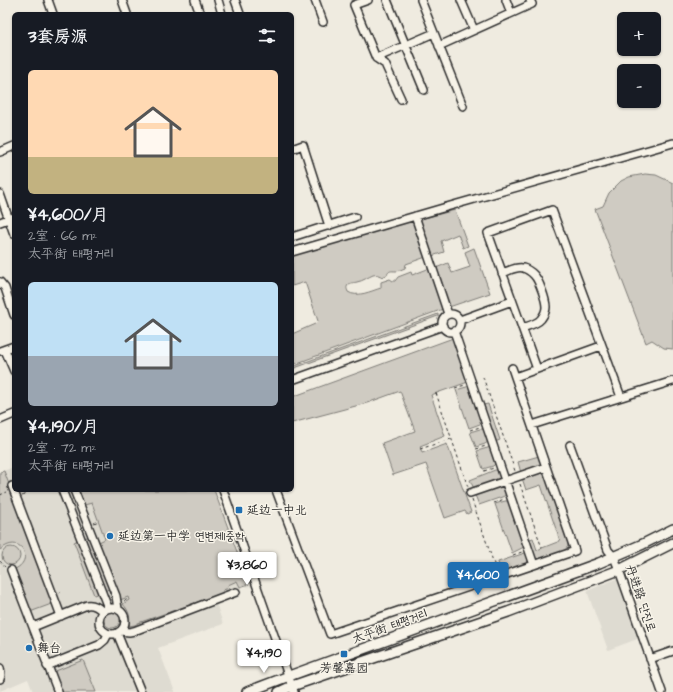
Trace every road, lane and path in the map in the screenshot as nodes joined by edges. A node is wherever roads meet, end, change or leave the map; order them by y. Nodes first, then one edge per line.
1 (48, 0) edge
2 (122, 0) edge
3 (195, 0) edge
4 (218, 0) edge
5 (235, 0) edge
6 (315, 0) edge
7 (368, 0) edge
8 (387, 0) edge
9 (421, 0) edge
10 (461, 0) edge
11 (506, 0) edge
12 (530, 0) edge
13 (52, 12) edge
14 (126, 12) edge
15 (199, 12) edge
16 (221, 12) edge
17 (239, 12) edge
18 (511, 13) junction
19 (323, 22) dead end
20 (474, 30) junction
21 (434, 33) junction
22 (406, 45) junction
23 (439, 46) junction
24 (376, 58) junction
25 (424, 90) dead end
26 (401, 99) dead end
27 (463, 106) dead end
28 (673, 143) edge
29 (12, 147) edge
30 (294, 147) edge
31 (0, 152) edge
32 (0, 194) edge
33 (415, 216) junction
34 (355, 217) dead end
35 (11, 218) edge
36 (0, 222) edge
37 (329, 226) junction
38 (294, 236) edge
39 (294, 251) edge
40 (502, 273) junction
41 (0, 282) edge
42 (512, 301) junction
43 (12, 305) edge
44 (448, 314) junction
45 (460, 320) junction
46 (443, 326) junction
47 (522, 328) junction
48 (454, 331) junction
49 (602, 346) junction
50 (3, 350) edge
51 (12, 367) edge
52 (512, 368) dead end
53 (537, 369) junction
54 (483, 377) dead end
55 (515, 377) junction
56 (294, 379) edge
57 (673, 381) edge
58 (472, 383) junction
59 (455, 388) dead end
60 (436, 393) dead end
61 (621, 397) junction
62 (12, 415) edge
63 (0, 420) edge
64 (486, 425) junction
65 (532, 425) junction
66 (470, 430) dead end
67 (451, 438) junction
68 (492, 444) junction
69 (570, 445) dead end
70 (476, 449) dead end
71 (420, 450) dead end
72 (500, 466) junction
73 (546, 467) junction
74 (484, 472) dead end
75 (518, 477) junction
76 (505, 481) junction
77 (14, 492) edge
78 (63, 492) edge
79 (75, 492) edge
80 (224, 492) edge
81 (277, 492) edge
82 (470, 493) junction
83 (510, 497) junction
84 (494, 503) dead end
85 (99, 521) dead end
86 (92, 524) dead end
87 (673, 529) edge
88 (673, 543) edge
89 (542, 548) dead end
90 (528, 550) junction
91 (512, 555) dead end
92 (614, 557) junction
93 (534, 565) junction
94 (11, 570) dead end
95 (619, 570) junction
96 (498, 577) junction
97 (236, 592) dead end
98 (118, 609) junction
99 (105, 610) junction
100 (61, 616) junction
101 (33, 627) junction
102 (119, 632) junction
103 (108, 634) junction
104 (673, 651) edge
105 (650, 659) junction
106 (47, 666) junction
107 (0, 668) edge
108 (289, 676) junction
109 (0, 679) edge
110 (293, 689) edge
111 (58, 692) edge
112 (141, 692) edge
113 (248, 692) edge
114 (279, 692) edge
115 (662, 692) edge

1 - 13 street
2 - 14 street
3 - 15 street
4 - 16 street
5 - 17 street
6 - 19 street
7 - 24 street
8 - 22 street
9 - 21 street
10 - 20 street
11 - 18 street
12 - 18 street
18 - 20 street
20 - 23 street
21 - 22 street
21 - 23 street
22 - 24 street
22 - 25 street
23 - 27 street
24 - 26 street
28 - 33 street
29 - 31 street
30 - 37 street
32 - 35 street
33 - 39 street
33 - 44 street
34 - 37 street
35 - 36 street
37 - 38 street
40 - 42 street
40 - 47 street
40 - 49 street
41 - 43 street
42 - 45 street
42 - 47 street
44 - 45 street
44 - 46 street
45 - 48 street
46 - 48 street
46 - 56 street
47 - 53 street
48 - 58 street
49 - 53 street
49 - 61 street
50 - 51 street
52 - 55 street
53 - 55 street
54 - 75 path
55 - 65 street
57 - 61 street
58 - 59 path
58 - 64 street
60 - 67 path
61 - 65 street
62 - 63 street
64 - 66 path
64 - 68 street
65 - 73 street
67 - 71 path
67 - 82 path
68 - 70 path
68 - 72 street
69 - 92 street, 丹进路 단진로
72 - 74 path
72 - 76 street
73 - 75 street
73 - 93 street
75 - 76 street
75 - 89 path
76 - 82 street
76 - 83 street
77 - 100 street
78 - 99 street
79 - 98 street
80 - 108 street
81 - 96 street
82 - 96 path
83 - 84 path
83 - 90 street
85 - 86 path
87 - 92 main road, 太平街 태평거리
88 - 95 main road, 太平街 태평거리
90 - 91 path
90 - 93 street
92 - 95 street, 丹进路 단진로
92 - 108 main road, 太平街 태평거리
93 - 96 street
94 - 101 street
95 - 105 street, 丹进路 단진로
95 - 110 main road, 太平街 태평거리
97 - 102 street
98 - 99 street
98 - 102 street
99 - 100 street
99 - 103 street
100 - 101 street
101 - 106 street
102 - 103 street
102 - 112 street
103 - 106 street
104 - 105 street
105 - 115 street, 丹进路 단진로
106 - 111 street
107 - 109 street
108 - 110 street
108 - 113 main road, 太平街 태평거리
110 - 114 main road, 太平街 태평거리

